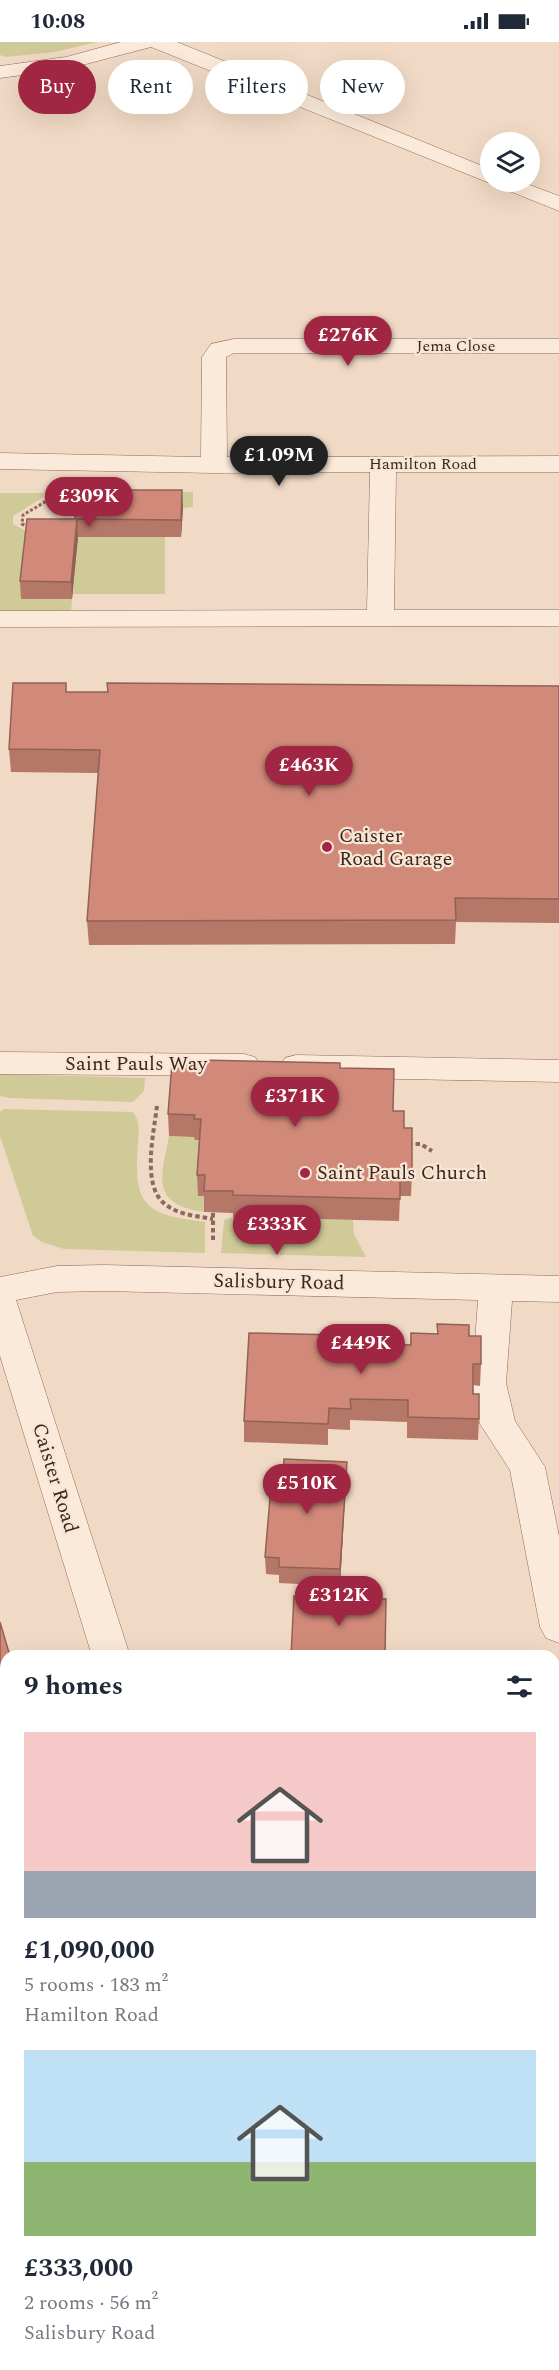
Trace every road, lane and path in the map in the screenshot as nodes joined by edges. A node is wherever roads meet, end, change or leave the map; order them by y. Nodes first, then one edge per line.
1 (145, 42) edge
2 (158, 42) edge
3 (0, 72) edge
4 (480, 173) edge
5 (528, 192) edge
6 (559, 204) edge
7 (559, 346) edge
8 (0, 461) edge
9 (58, 464) junction
10 (559, 464) edge
11 (214, 465) junction
12 (382, 465) junction
13 (38, 528) edge
14 (380, 617) junction
15 (559, 618) edge
16 (0, 619) edge
17 (0, 1064) edge
18 (559, 1071) edge
19 (157, 1106) dead end
20 (407, 1150) edge
21 (432, 1150) dead end
22 (213, 1219) dead end
23 (496, 1287) junction
24 (559, 1289) edge
25 (0, 1290) edge
26 (0, 1301) edge
27 (559, 1627) edge
28 (109, 1650) edge

1 - 3 street
2 - 4 street
5 - 6 street
7 - 11 street, Jema Close
8 - 9 street, Hamilton Road
9 - 11 street, Hamilton Road
9 - 13 path
10 - 12 street, Hamilton Road
11 - 12 street, Hamilton Road
12 - 14 street
14 - 15 street
14 - 16 street
17 - 18 street, Saint Pauls Way
19 - 22 path
20 - 21 path
23 - 24 street, Salisbury Road
23 - 25 street, Salisbury Road
23 - 27 street
26 - 28 street, Caister Road

